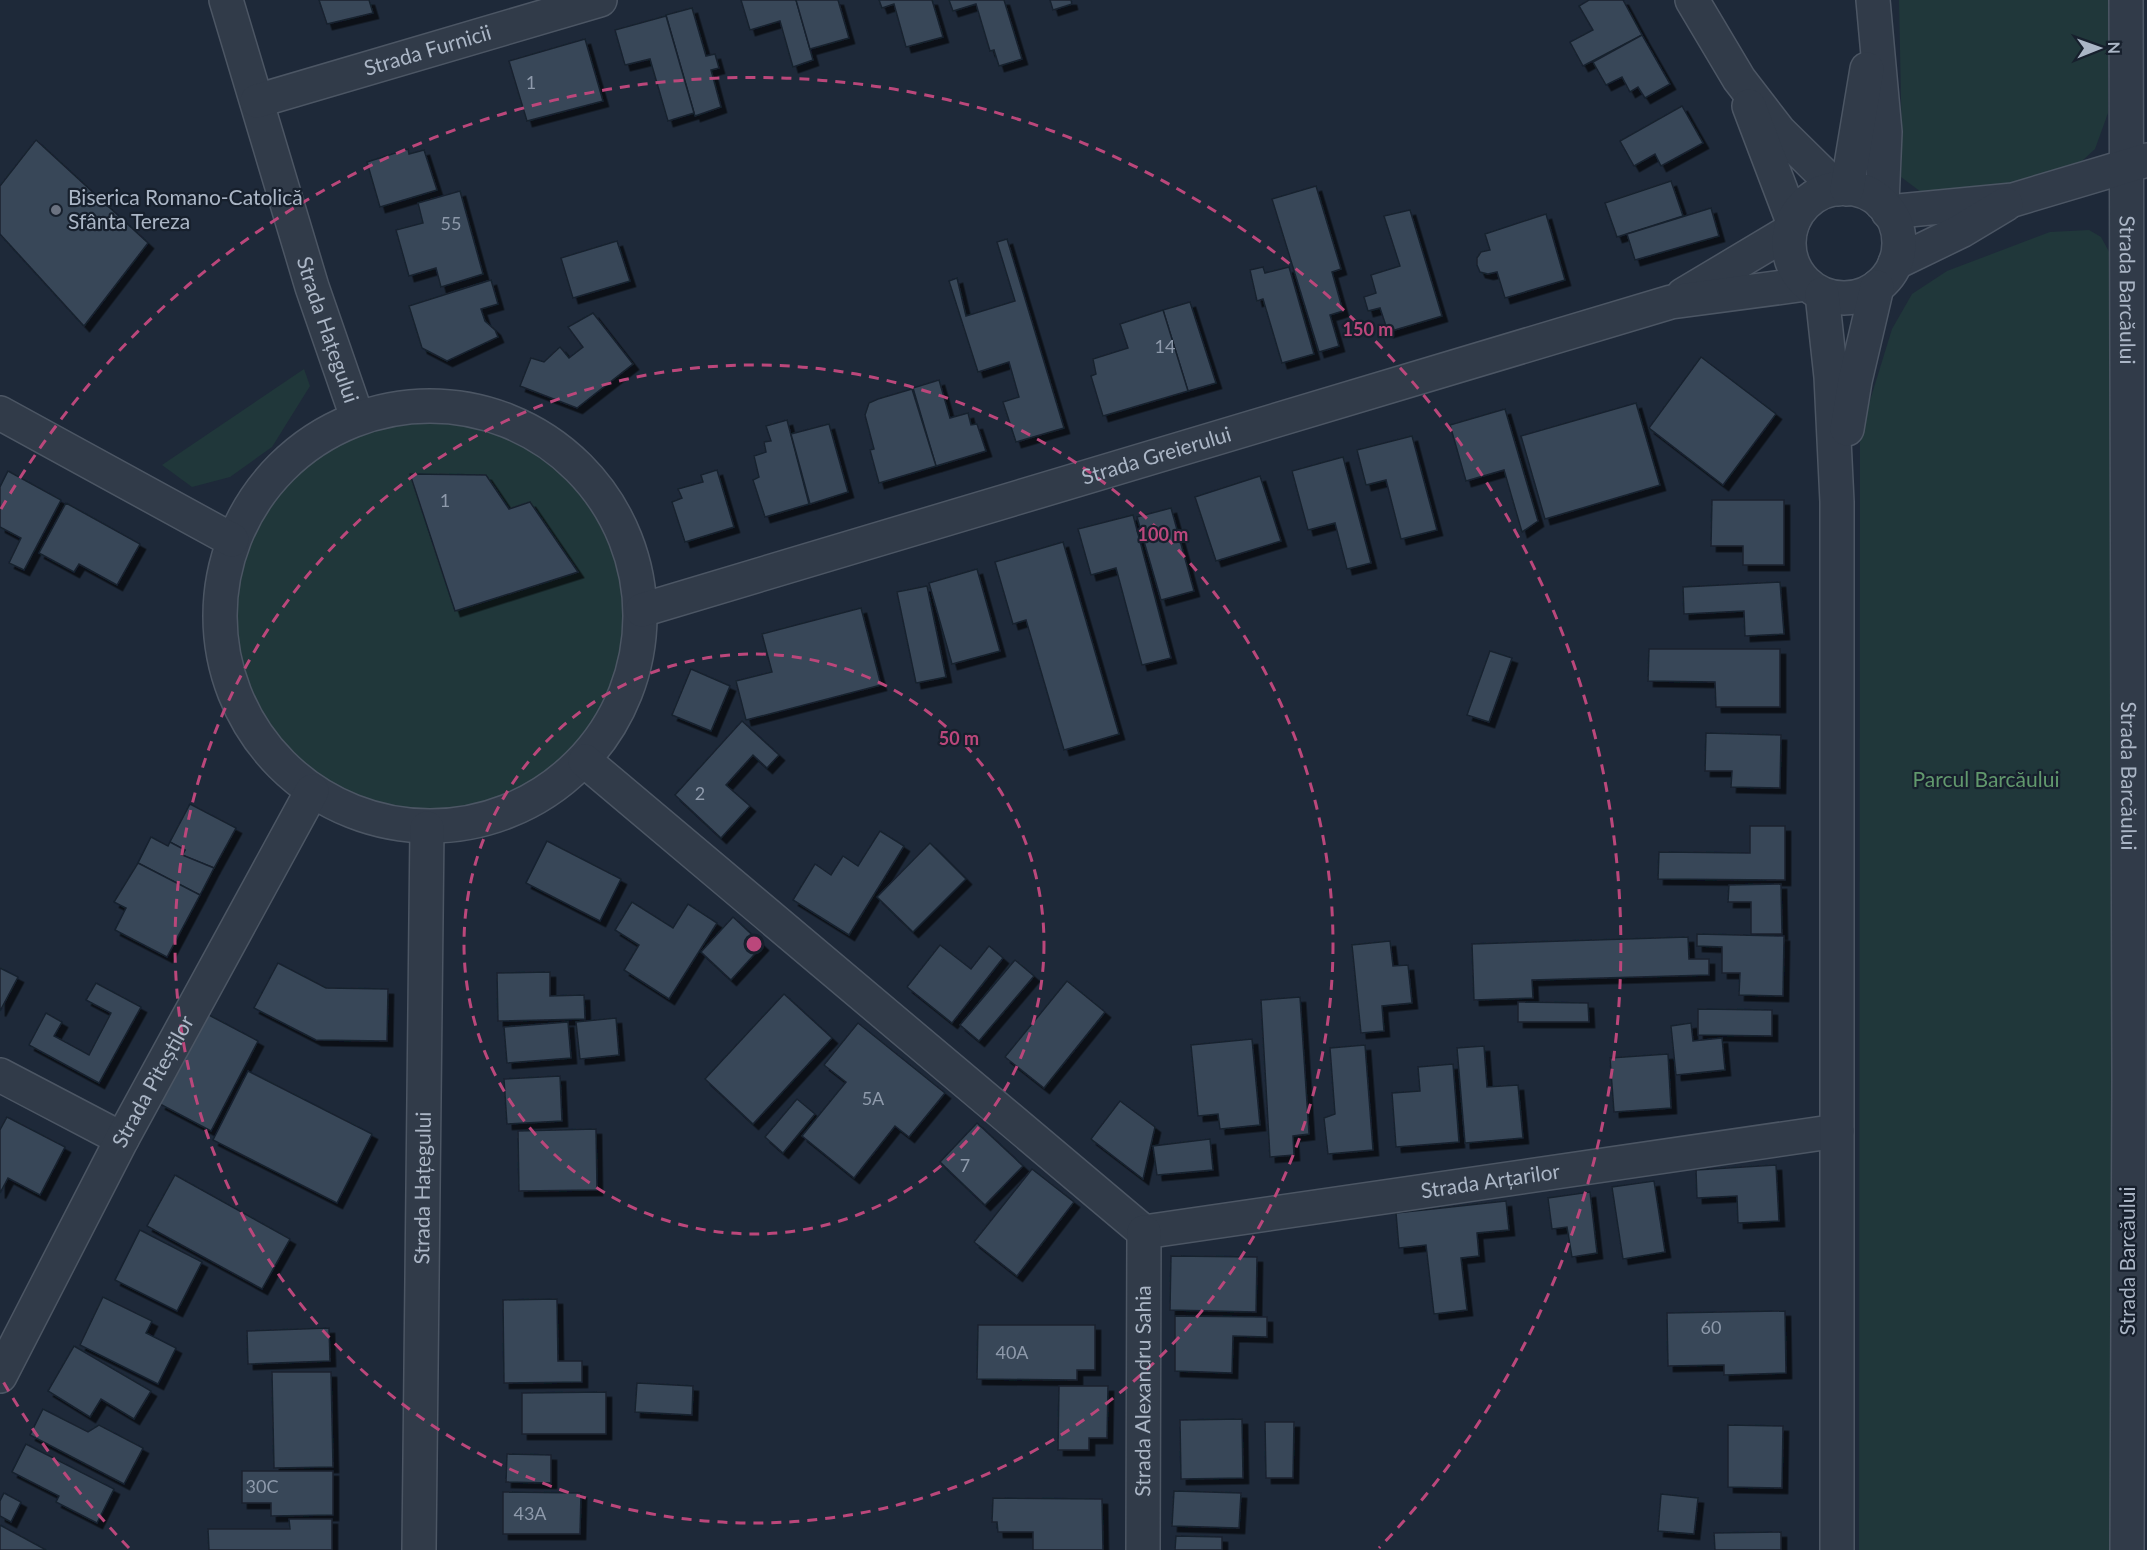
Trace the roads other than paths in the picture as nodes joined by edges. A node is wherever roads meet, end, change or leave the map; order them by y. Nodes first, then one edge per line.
1 (226, 0) edge
2 (600, 0) edge
3 (1692, 0) edge
4 (2126, 0) edge
5 (1874, 8) edge
6 (1739, 79) junction
7 (257, 101) junction
8 (2137, 163) edge
9 (1842, 189) junction
10 (2013, 200) junction
11 (1885, 208) junction
12 (1792, 227) junction
13 (1886, 275) junction
14 (1814, 289) junction
15 (1671, 302) junction
16 (0, 413) edge
17 (357, 417) junction
18 (1837, 502) junction
19 (232, 540) junction
20 (642, 610) junction
21 (585, 761) junction
22 (312, 791) junction
23 (427, 828) junction
24 (0, 1075) edge
25 (2138, 1079) edge
26 (1837, 1131) junction
27 (122, 1139) junction
28 (1144, 1232) junction
29 (0, 1376) edge
30 (419, 1550) edge
31 (1143, 1550) edge
32 (1837, 1550) edge
33 (2127, 1550) edge

1 - 7 street, Strada Hațegului
2 - 7 street, Strada Furnicii
3 - 6 street
4 - 8 street, Strada Barcăului
5 - 9 street
5 - 11 street
6 - 9 street
6 - 12 street
7 - 17 street, Strada Hațegului
8 - 10 street
8 - 25 street, Strada Barcăului
9 - 11 street
9 - 12 street
10 - 11 street
10 - 13 street
11 - 13 street
12 - 14 street
12 - 15 street, Strada Greierului
13 - 14 street
13 - 18 street
14 - 15 street, Strada Greierului
14 - 18 street
15 - 20 street, Strada Greierului
16 - 19 street
17 - 19 street
17 - 20 street
18 - 26 street
19 - 22 street
20 - 21 street
21 - 23 street
21 - 28 street
22 - 23 street
22 - 27 street, Strada Piteștilor
23 - 30 street, Strada Hațegului
24 - 27 street
25 - 33 street, Strada Barcăului
26 - 28 street, Strada Arțarilor
26 - 32 street
27 - 29 street, Strada Piteștilor
28 - 31 street, Strada Alexandru Sahia

